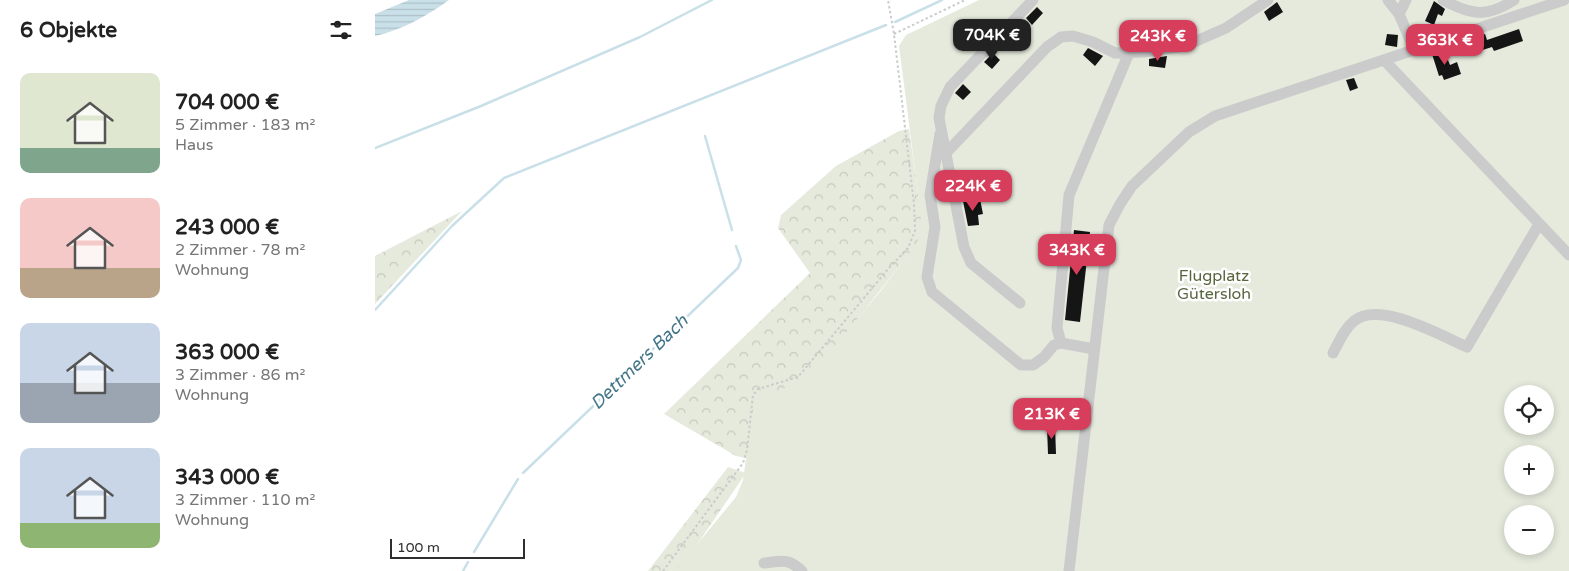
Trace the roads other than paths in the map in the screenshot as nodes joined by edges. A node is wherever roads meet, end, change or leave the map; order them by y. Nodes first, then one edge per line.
1 (1033, 0) edge
2 (1268, 0) edge
3 (1388, 0) edge
4 (1406, 0) edge
5 (1443, 0) edge
6 (1514, 0) edge
7 (1564, 0) edge
8 (1399, 14) junction
9 (1415, 50) junction
10 (1129, 53) junction
11 (1385, 61) junction
12 (941, 127) junction
13 (947, 152) junction
14 (1539, 224) junction
15 (1569, 255) edge
16 (1020, 303) dead end
17 (1061, 342) junction
18 (1094, 349) junction
19 (1333, 353) dead end
20 (764, 563) dead end
21 (802, 571) edge
22 (1069, 571) edge

1 - 12 lane
2 - 10 lane
3 - 8 lane
4 - 8 lane
5 - 6 lane
7 - 9 lane
8 - 9 lane
9 - 11 lane
10 - 13 lane
10 - 17 lane
11 - 14 lane
11 - 18 lane
12 - 13 lane
12 - 17 lane
13 - 16 lane
14 - 15 lane
14 - 19 lane
17 - 18 lane
18 - 22 lane
20 - 21 lane

